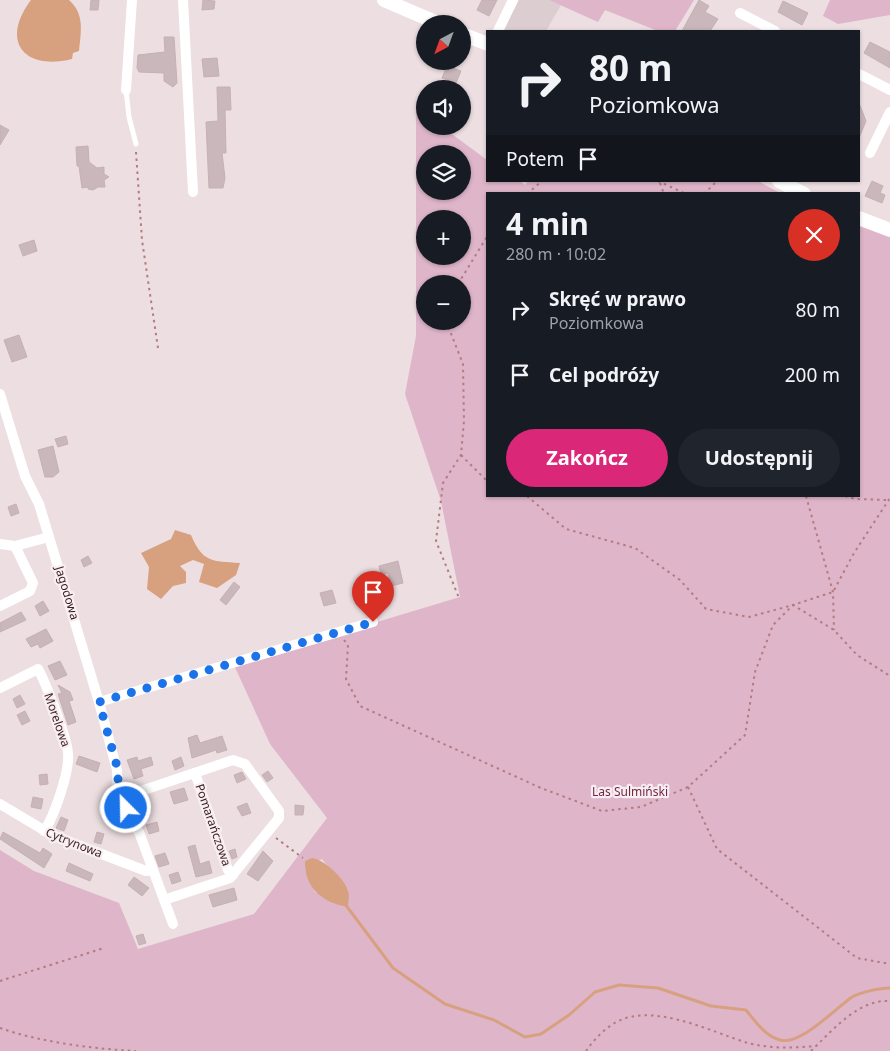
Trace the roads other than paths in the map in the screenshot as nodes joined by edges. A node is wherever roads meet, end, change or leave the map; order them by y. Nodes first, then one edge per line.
1 (132, 0) edge
2 (183, 0) edge
3 (384, 0) edge
4 (513, 0) edge
5 (740, 13) dead end
6 (419, 15) edge
7 (498, 30) edge
8 (773, 30) edge
9 (471, 37) edge
10 (486, 43) edge
11 (860, 75) edge
12 (126, 90) joint
13 (890, 90) edge
14 (890, 112) edge
15 (136, 144) road end
16 (870, 153) dead end
17 (781, 182) edge
18 (193, 192) dead end
19 (800, 192) edge
20 (860, 218) edge
21 (890, 230) edge
22 (0, 394) edge
23 (3, 417) edge
24 (49, 537) junction
25 (0, 544) edge
26 (15, 546) junction
27 (0, 606) edge
28 (373, 622) dead end
29 (0, 688) edge
30 (99, 702) junction
31 (195, 773) junction
32 (120, 799) junction
33 (0, 804) edge
34 (124, 816) junction
35 (44, 831) junction
36 (152, 870) junction
37 (233, 876) junction
38 (164, 900) junction
39 (173, 924) dead end

1 - 12 street
2 - 18 street
3 - 6 street
4 - 7 street
5 - 8 street
9 - 10 street
11 - 13 street
12 - 15 lane
14 - 16 street
17 - 19 street
20 - 21 street
22 - 23 street, Jagodowa
23 - 24 street, Jagodowa
24 - 26 street
24 - 30 street, Jagodowa
25 - 26 street
26 - 27 street
28 - 30 street
29 - 35 street, Morelowa
30 - 32 street, Jagodowa
31 - 32 street
31 - 37 street, Pomarańczowa
31 - 37 street
32 - 34 street
32 - 34 street
33 - 35 street, Cytrynowa
34 - 36 street
35 - 36 street, Cytrynowa
36 - 38 street
37 - 38 street
38 - 39 street

